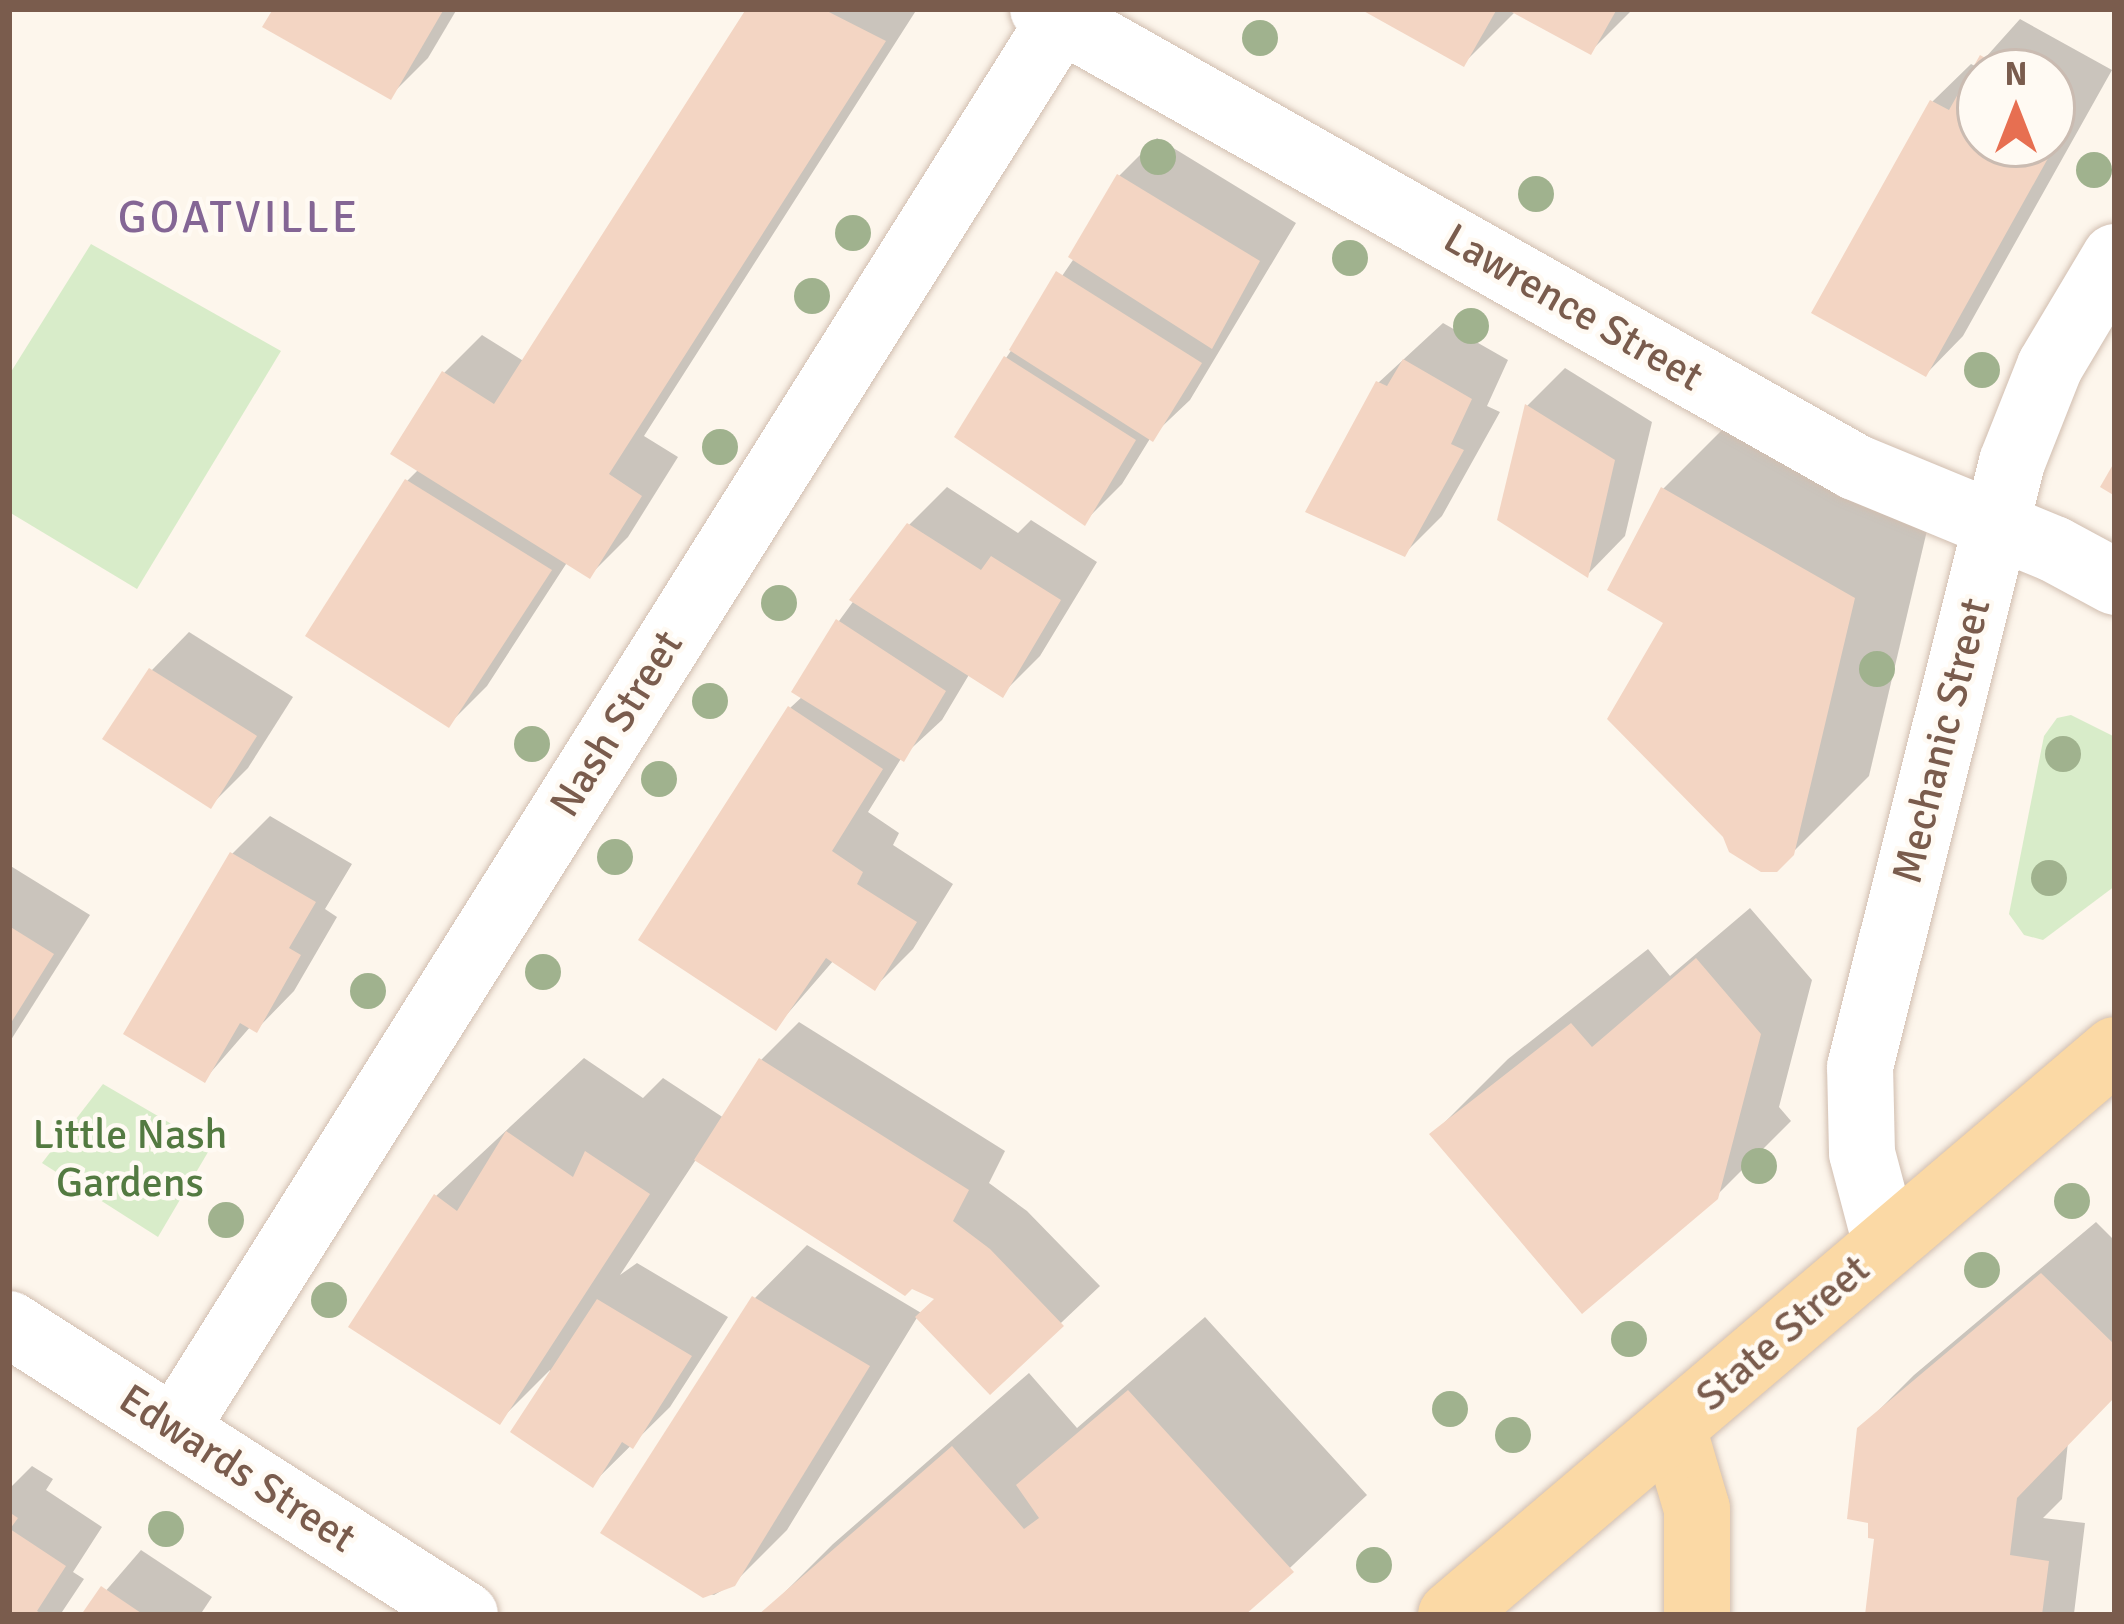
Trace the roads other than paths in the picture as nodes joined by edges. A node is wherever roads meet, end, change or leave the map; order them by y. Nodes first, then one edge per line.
1 (1052, 14) edge
2 (2115, 257) edge
3 (1995, 525) junction
4 (2115, 582) edge
5 (2115, 1049) edge
6 (1886, 1244) junction
7 (9, 1324) edge
8 (1672, 1427) junction
9 (175, 1429) junction
10 (465, 1615) edge
11 (1451, 1615) edge
12 (1697, 1615) edge

1 - 3 street, Lawrence Street
1 - 9 street, Nash Street
2 - 3 street, Mechanic Street
3 - 4 street, Lawrence Street
3 - 6 street, Mechanic Street
5 - 6 main road, State Street
6 - 8 main road, State Street
7 - 9 street, Edwards Street
8 - 11 main road, State Street
8 - 12 main road
9 - 10 street, Edwards Street

